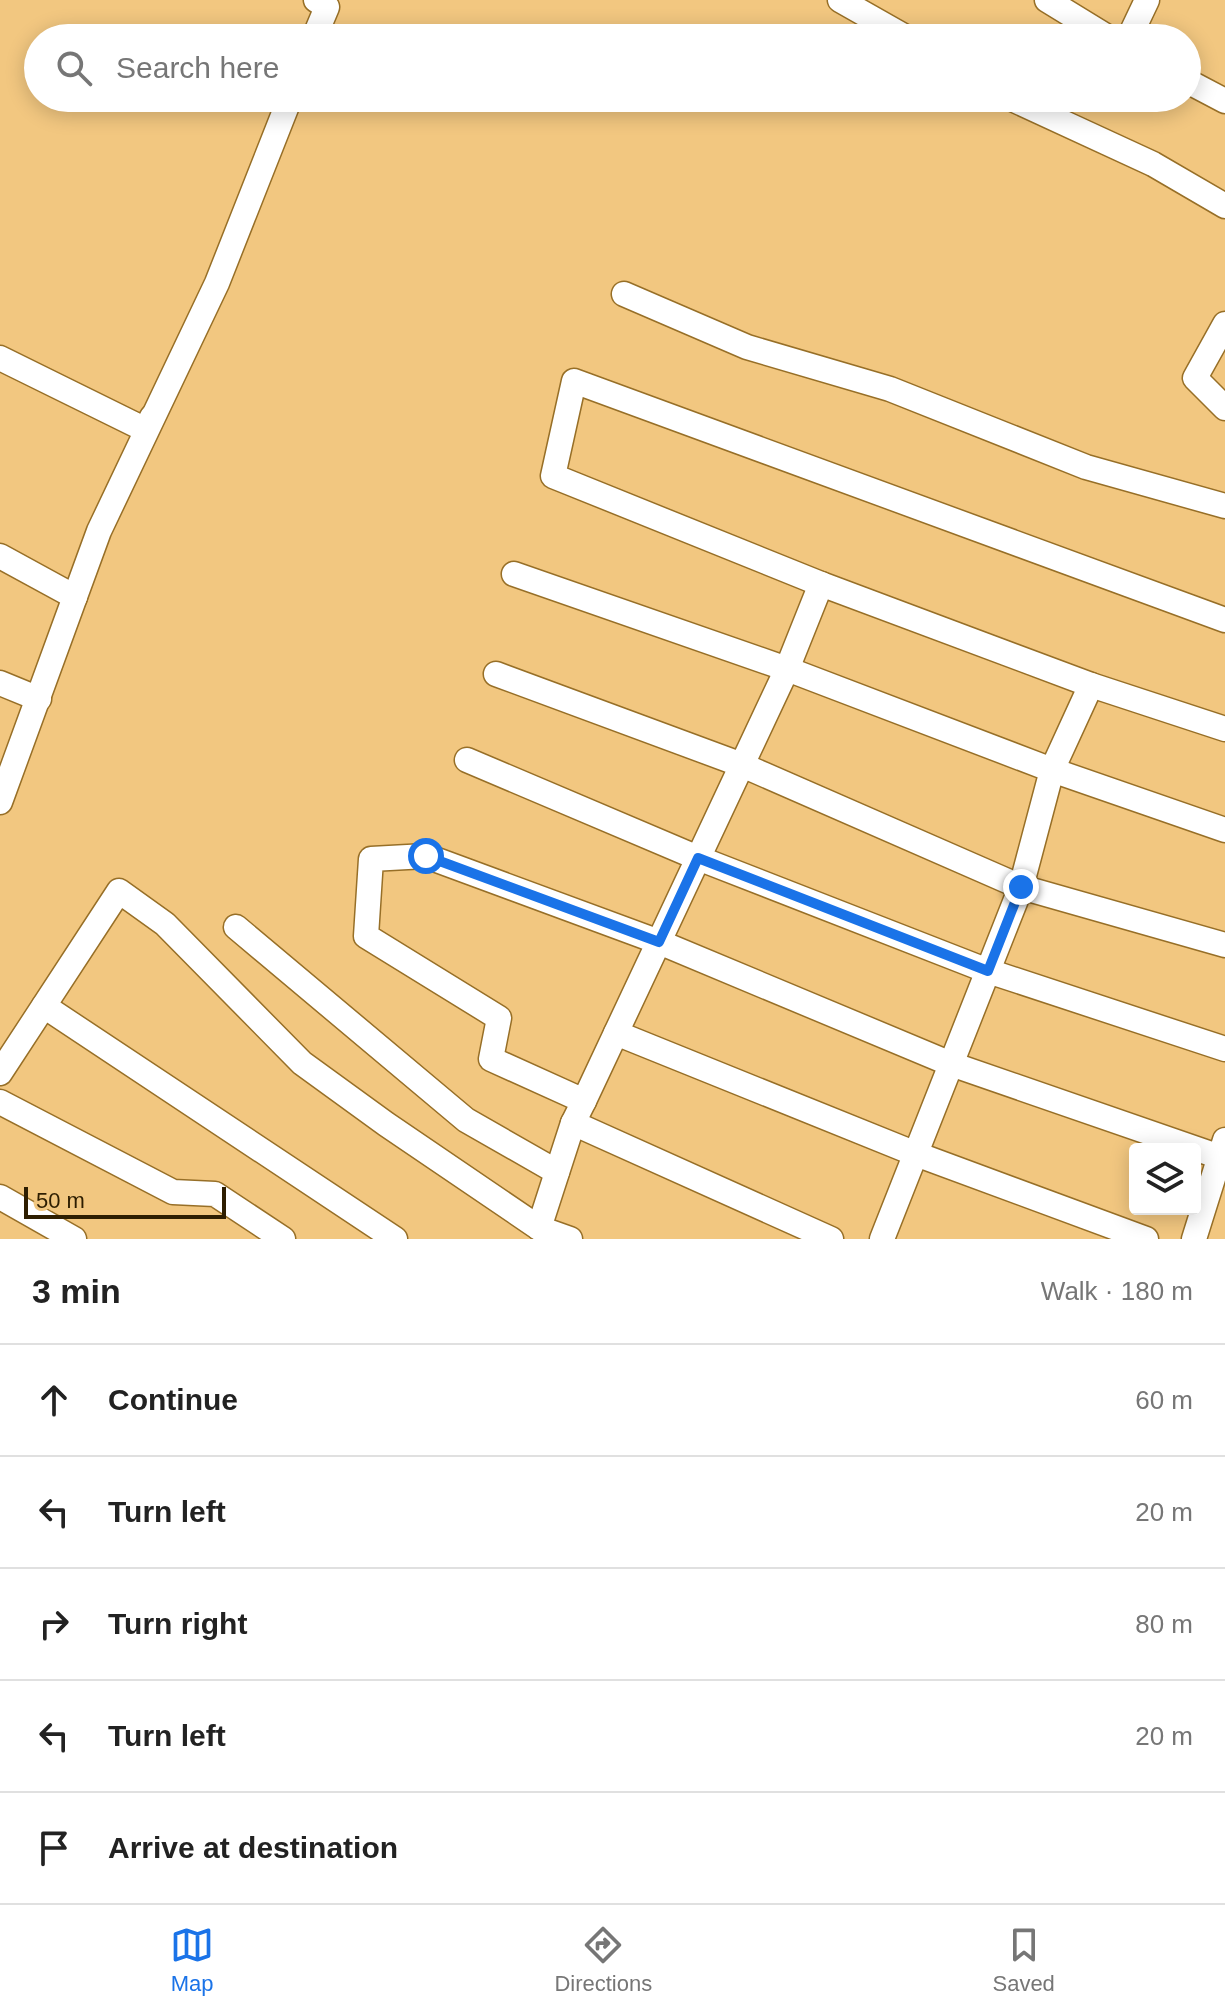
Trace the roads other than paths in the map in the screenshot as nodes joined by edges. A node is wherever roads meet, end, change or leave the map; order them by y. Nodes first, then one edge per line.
1 (840, 0) edge
2 (1047, 0) edge
3 (1147, 0) edge
4 (324, 2) edge
5 (318, 24) edge
6 (882, 24) edge
7 (1086, 24) edge
8 (1136, 24) edge
9 (1201, 88) edge
10 (1225, 101) edge
11 (284, 112) edge
12 (1040, 112) edge
13 (1225, 206) edge
14 (624, 294) dead end
15 (1225, 324) edge
16 (0, 358) edge
17 (1225, 408) edge
18 (146, 430) junction
19 (1225, 506) edge
20 (0, 556) edge
21 (514, 574) dead end
22 (821, 584) junction
23 (75, 597) junction
24 (1225, 620) edge
25 (787, 669) junction
26 (496, 674) dead end
27 (0, 683) edge
28 (1091, 685) junction
29 (39, 699) junction
30 (1225, 729) edge
31 (467, 760) dead end
32 (742, 765) junction
33 (1052, 770) junction
34 (0, 802) edge
35 (1225, 830) edge
36 (698, 858) junction
37 (1021, 887) junction
38 (236, 927) dead end
39 (659, 942) junction
40 (1225, 945) edge
41 (988, 971) junction
42 (44, 1006) junction
43 (616, 1033) junction
44 (1225, 1049) edge
45 (951, 1064) junction
46 (0, 1073) edge
47 (0, 1102) edge
48 (579, 1112) junction
49 (1222, 1149) edge
50 (916, 1154) junction
51 (557, 1172) junction
52 (0, 1197) edge
53 (539, 1228) junction
54 (74, 1239) edge
55 (283, 1239) edge
56 (395, 1239) edge
57 (570, 1239) edge
58 (831, 1239) edge
59 (882, 1239) edge
60 (1146, 1239) edge
61 (1194, 1239) edge

1 - 6 street
2 - 7 street
3 - 8 street
4 - 5 street
9 - 10 street
11 - 18 street
12 - 13 street
14 - 19 street
15 - 17 street
16 - 18 street
18 - 23 street
20 - 23 street
21 - 25 street
22 - 24 street
22 - 25 street
22 - 28 street
23 - 29 street
25 - 32 street
25 - 33 street
26 - 32 street
27 - 29 street
28 - 30 street
28 - 33 street
29 - 34 street
31 - 36 street
32 - 36 street
32 - 37 street
33 - 35 street
33 - 37 street
36 - 39 street
36 - 41 street
37 - 40 street
37 - 41 street
38 - 51 street
39 - 43 street
39 - 45 street
39 - 48 street
41 - 44 street
41 - 45 street
42 - 46 street
42 - 53 street
42 - 56 street
43 - 48 street
43 - 50 street
45 - 49 street
45 - 50 street
47 - 55 street
48 - 51 street
48 - 58 street
49 - 61 street
50 - 59 street
50 - 60 street
51 - 53 street
52 - 54 street
53 - 57 street

